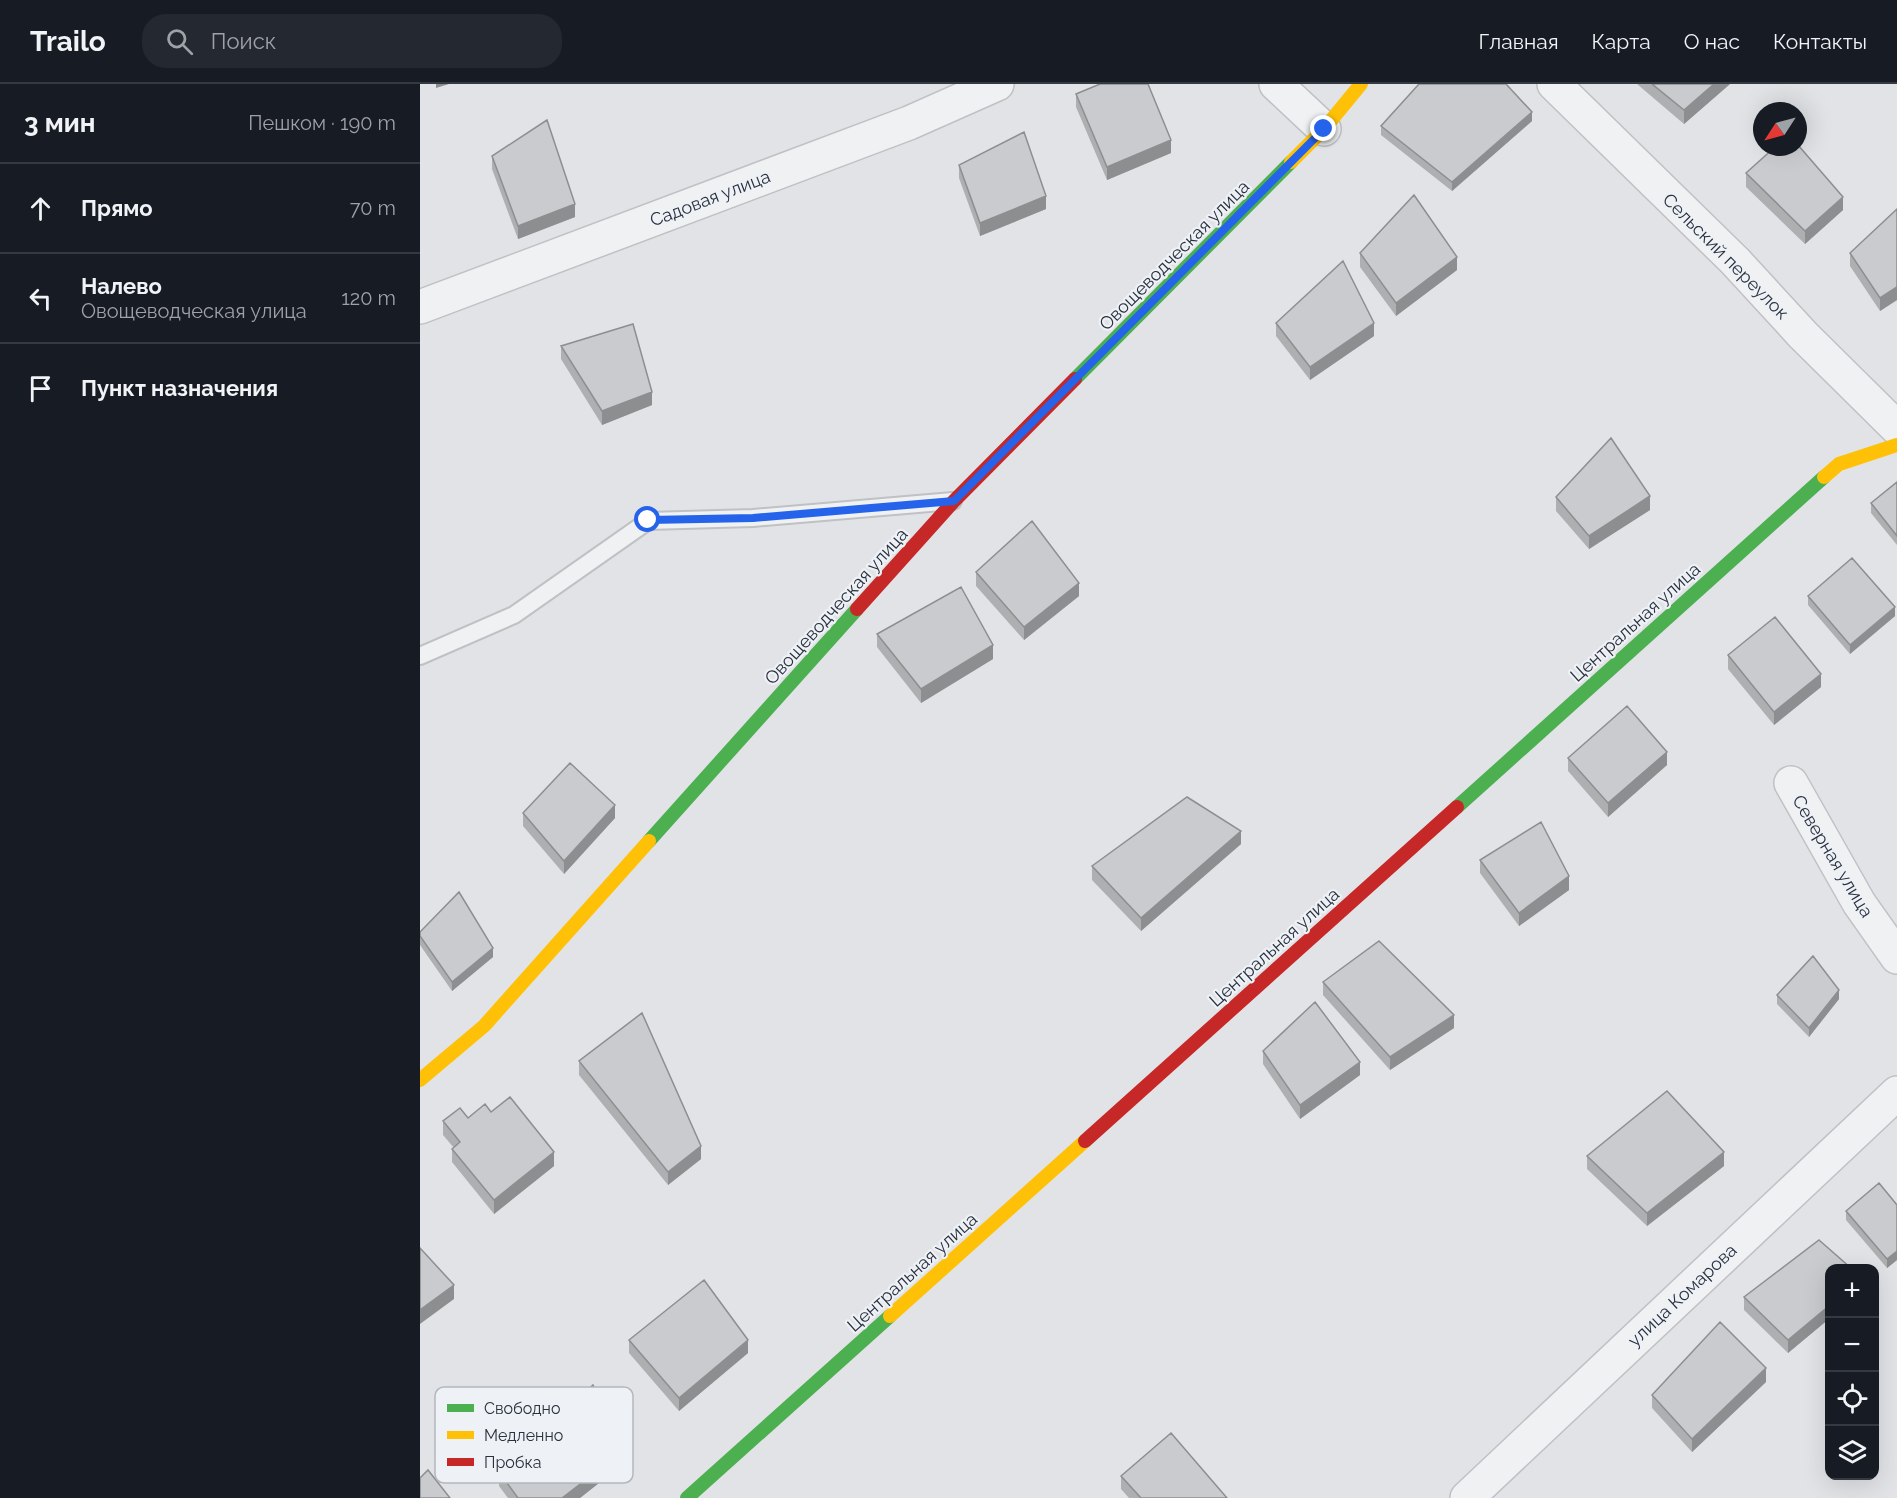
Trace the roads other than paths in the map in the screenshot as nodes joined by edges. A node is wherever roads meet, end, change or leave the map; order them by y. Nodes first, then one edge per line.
1 (997, 84) edge
2 (1276, 84) edge
3 (1361, 84) edge
4 (1554, 84) edge
5 (1324, 129) junction
6 (420, 307) edge
7 (1897, 428) edge
8 (1897, 446) edge
9 (954, 501) junction
10 (420, 656) edge
11 (1791, 783) dead end
12 (1897, 957) edge
13 (420, 1080) edge
14 (1897, 1093) edge
15 (687, 1498) edge
16 (1467, 1498) edge

1 - 6 street, Садовая улица
2 - 5 street
3 - 5 street, Овощеводческая улица
4 - 7 street, Сельский переулок
5 - 9 street, Овощеводческая улица
8 - 15 street, Центральная улица
9 - 10 lane
9 - 13 street, Овощеводческая улица
11 - 12 street, Северная улица
14 - 16 street, улица Комарова

